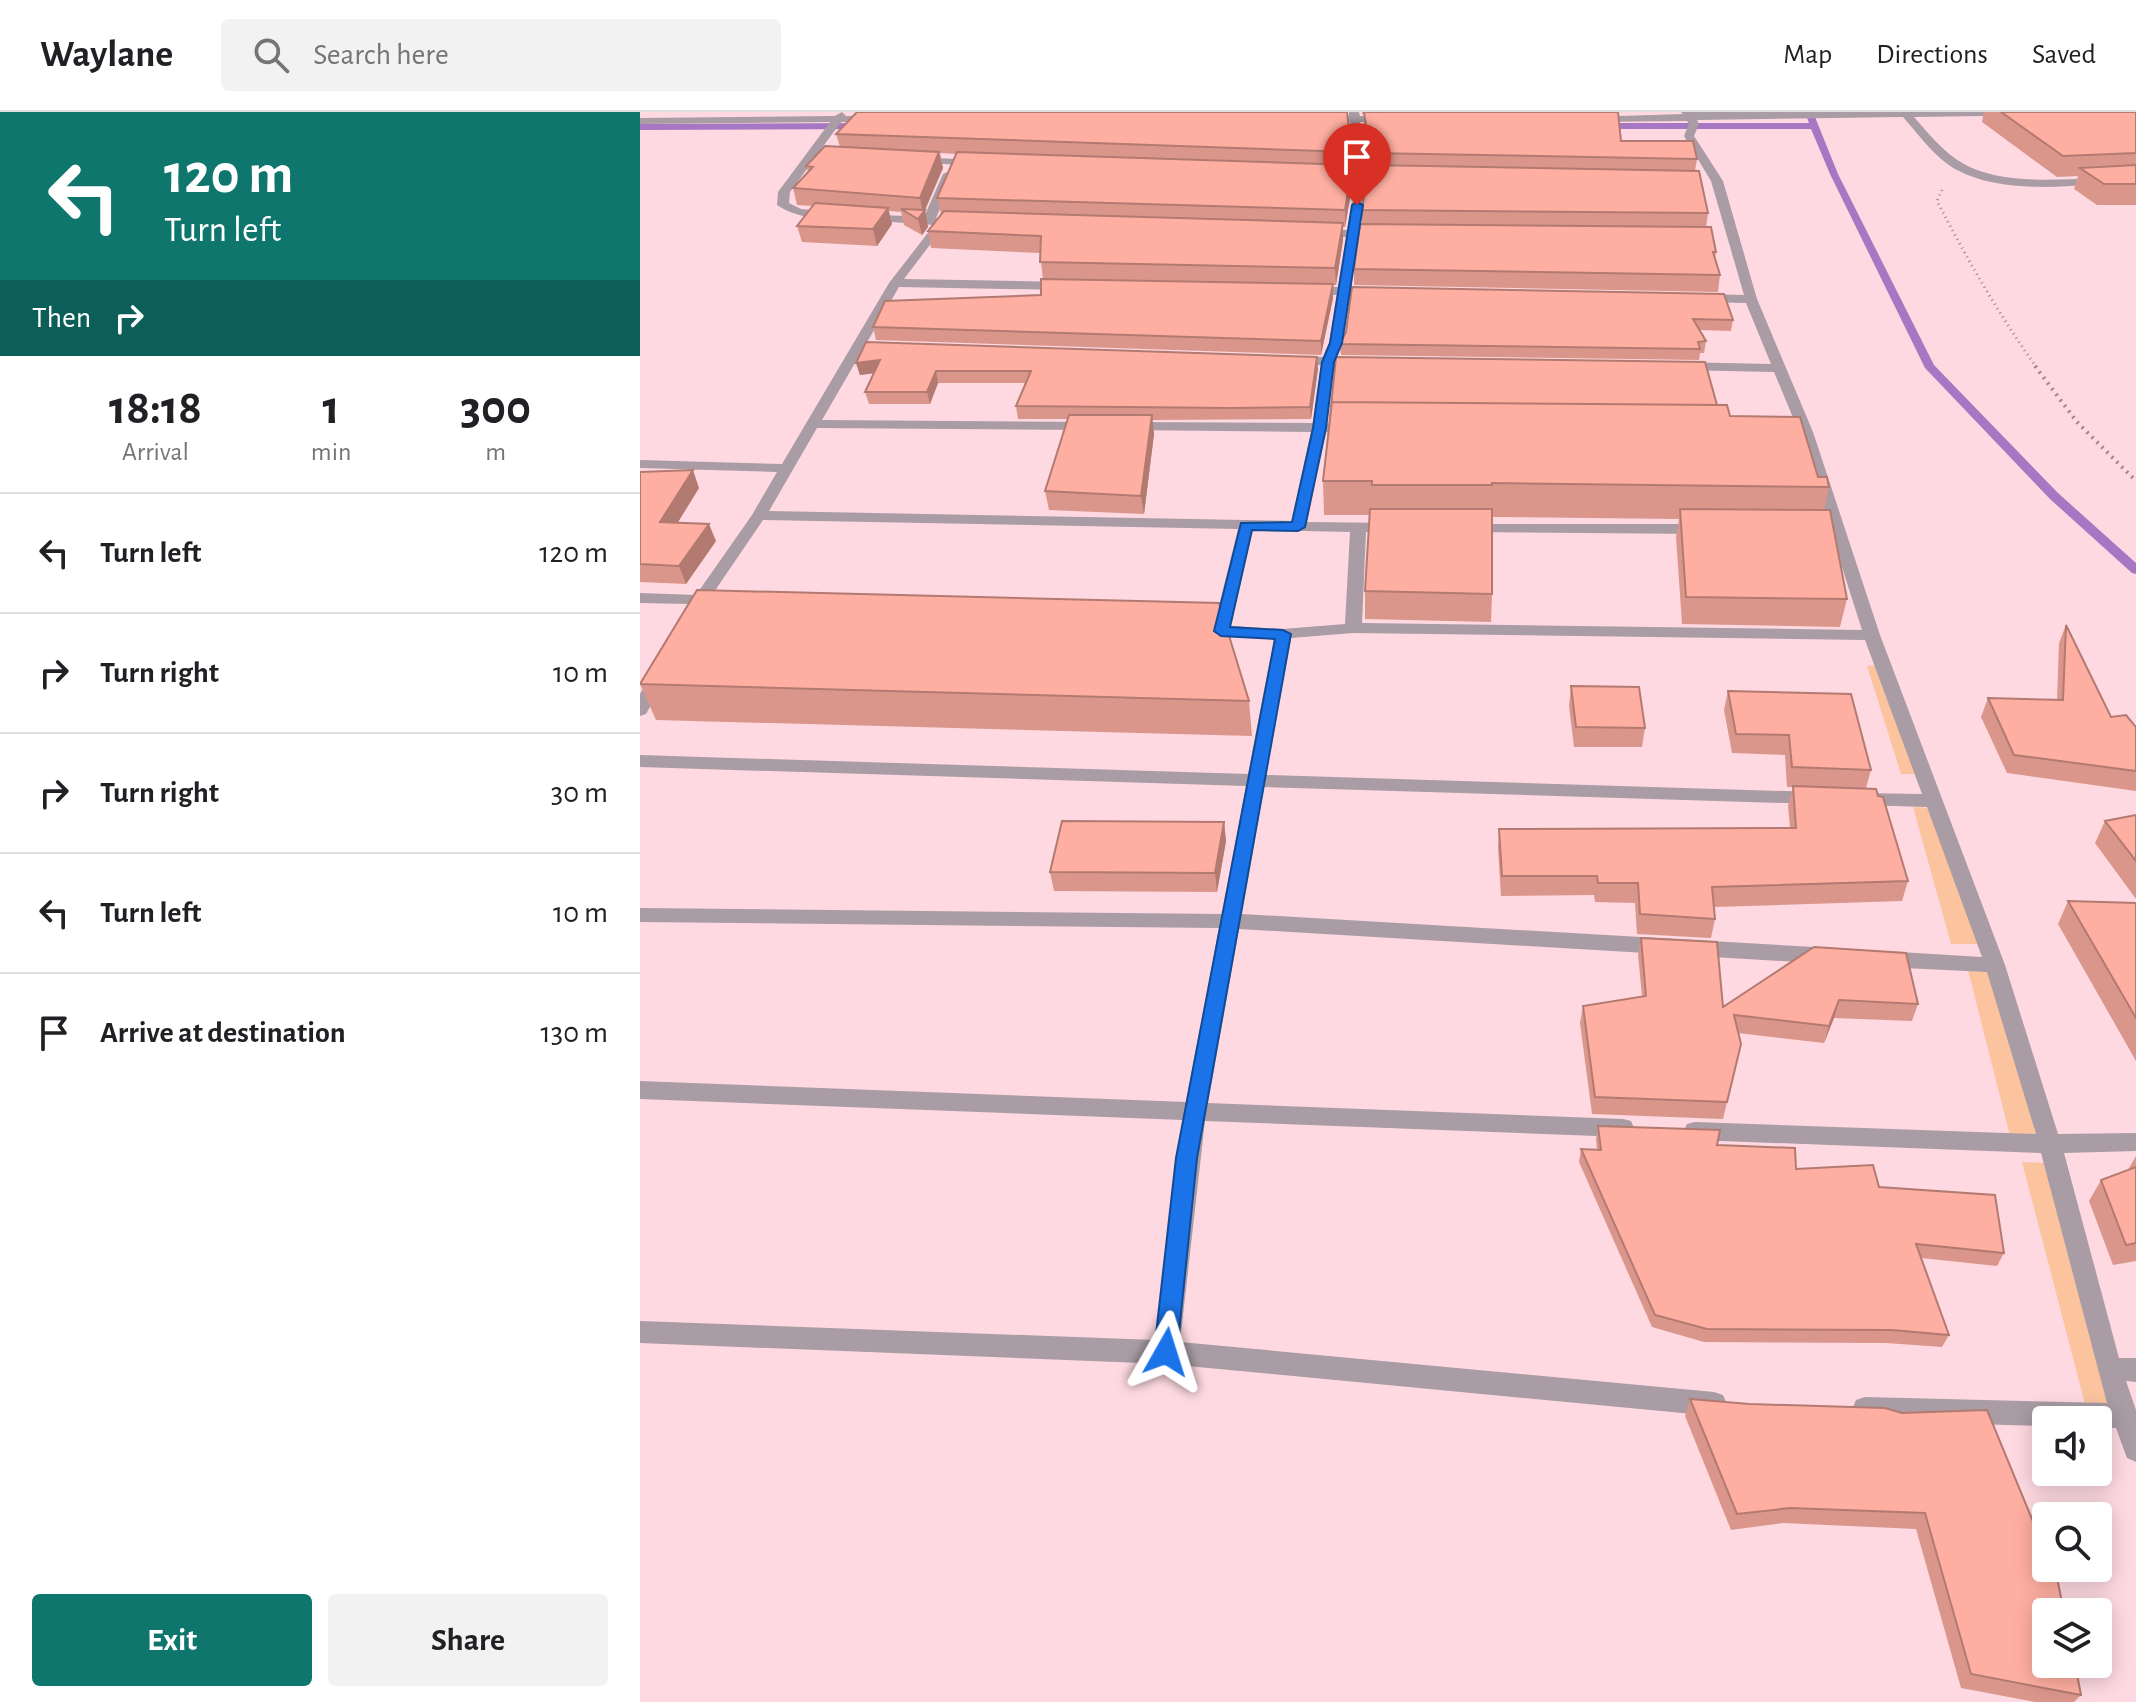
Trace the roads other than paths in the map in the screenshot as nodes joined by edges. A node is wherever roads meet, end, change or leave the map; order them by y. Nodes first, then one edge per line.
1 (2042, 112) edge
2 (1907, 115) junction
3 (1355, 118) edge
4 (838, 119) edge
5 (884, 119) edge
6 (1308, 119) edge
7 (1401, 119) edge
8 (1585, 119) edge
9 (640, 121) edge
10 (1691, 123) edge
11 (812, 155) junction
12 (844, 156) edge
13 (907, 160) edge
14 (954, 162) junction
15 (991, 164) edge
16 (1316, 175) edge
17 (1362, 176) junction
18 (1409, 177) edge
19 (2136, 179) edge
20 (842, 215) edge
21 (856, 216) edge
22 (928, 222) junction
23 (942, 222) junction
24 (973, 223) edge
25 (1305, 232) edge
26 (1352, 233) junction
27 (1400, 234) edge
28 (895, 283) junction
29 (1087, 286) edge
30 (1295, 290) edge
31 (1343, 291) junction
32 (1390, 292) edge
33 (1689, 298) edge
34 (1751, 299) junction
35 (859, 347) junction
36 (875, 348) edge
37 (1281, 360) edge
38 (1328, 362) junction
39 (1375, 362) edge
40 (1657, 366) edge
41 (1782, 368) junction
42 (814, 424) junction
43 (1098, 426) edge
44 (1114, 426) edge
45 (1319, 428) junction
46 (1366, 428) edge
47 (640, 464) edge
48 (786, 468) junction
49 (759, 515) junction
50 (1246, 526) junction
51 (1298, 527) junction
52 (1358, 528) junction
53 (1405, 529) edge
54 (1451, 529) edge
55 (1715, 529) edge
56 (640, 598) edge
57 (699, 599) junction
58 (731, 601) edge
59 (684, 627) edge
60 (1353, 628) junction
61 (1190, 629) edge
62 (1221, 631) junction
63 (1283, 634) junction
64 (1872, 635) junction
65 (669, 654) edge
66 (640, 710) edge
67 (640, 761) edge
68 (1256, 783) junction
69 (1935, 801) junction
70 (640, 915) edge
71 (1230, 921) junction
72 (1995, 965) junction
73 (640, 1090) edge
74 (1195, 1111) junction
75 (1638, 1128) edge
76 (1670, 1130) edge
77 (2136, 1142) edge
78 (2050, 1144) junction
79 (640, 1332) edge
80 (1166, 1352) junction
81 (2109, 1369) junction
82 (2136, 1370) edge
83 (1743, 1406) edge
84 (1847, 1409) edge
85 (2125, 1416) junction
86 (2136, 1449) edge

1 - 2 street
2 - 10 street
2 - 19 street
3 - 6 street
3 - 7 street
3 - 17 street
4 - 5 street
4 - 9 street
4 - 11 street
8 - 10 street
10 - 34 street
11 - 12 street
11 - 20 street
13 - 14 street
14 - 15 street
14 - 22 street
16 - 17 street
17 - 18 street
17 - 26 street
21 - 22 street
22 - 23 street
23 - 24 street
23 - 28 street
25 - 26 street
26 - 27 street
26 - 31 street
28 - 29 street
28 - 35 street
30 - 31 street
31 - 32 street
31 - 38 street
33 - 34 street
34 - 41 street
35 - 36 street
35 - 42 street
37 - 38 street
38 - 39 street
38 - 45 street
40 - 41 street
41 - 64 street
42 - 43 street
42 - 48 street
44 - 45 street
45 - 46 street
45 - 51 street
47 - 48 street
48 - 49 street
49 - 50 street
49 - 57 street
50 - 51 street
50 - 62 street
51 - 52 street
52 - 53 street
52 - 60 street
54 - 55 street
56 - 57 street
57 - 58 street
57 - 59 street
60 - 63 street
60 - 64 street
61 - 62 street
62 - 63 street
63 - 68 street
64 - 69 street
65 - 66 street
67 - 68 street
68 - 69 street
68 - 71 street
69 - 72 street
70 - 71 street
71 - 72 street
71 - 74 street
72 - 78 street
73 - 74 street
74 - 75 street
74 - 80 street
76 - 78 street
77 - 78 street
78 - 81 street
79 - 80 street
80 - 83 street
81 - 82 street
81 - 85 street
84 - 85 street
85 - 86 street

